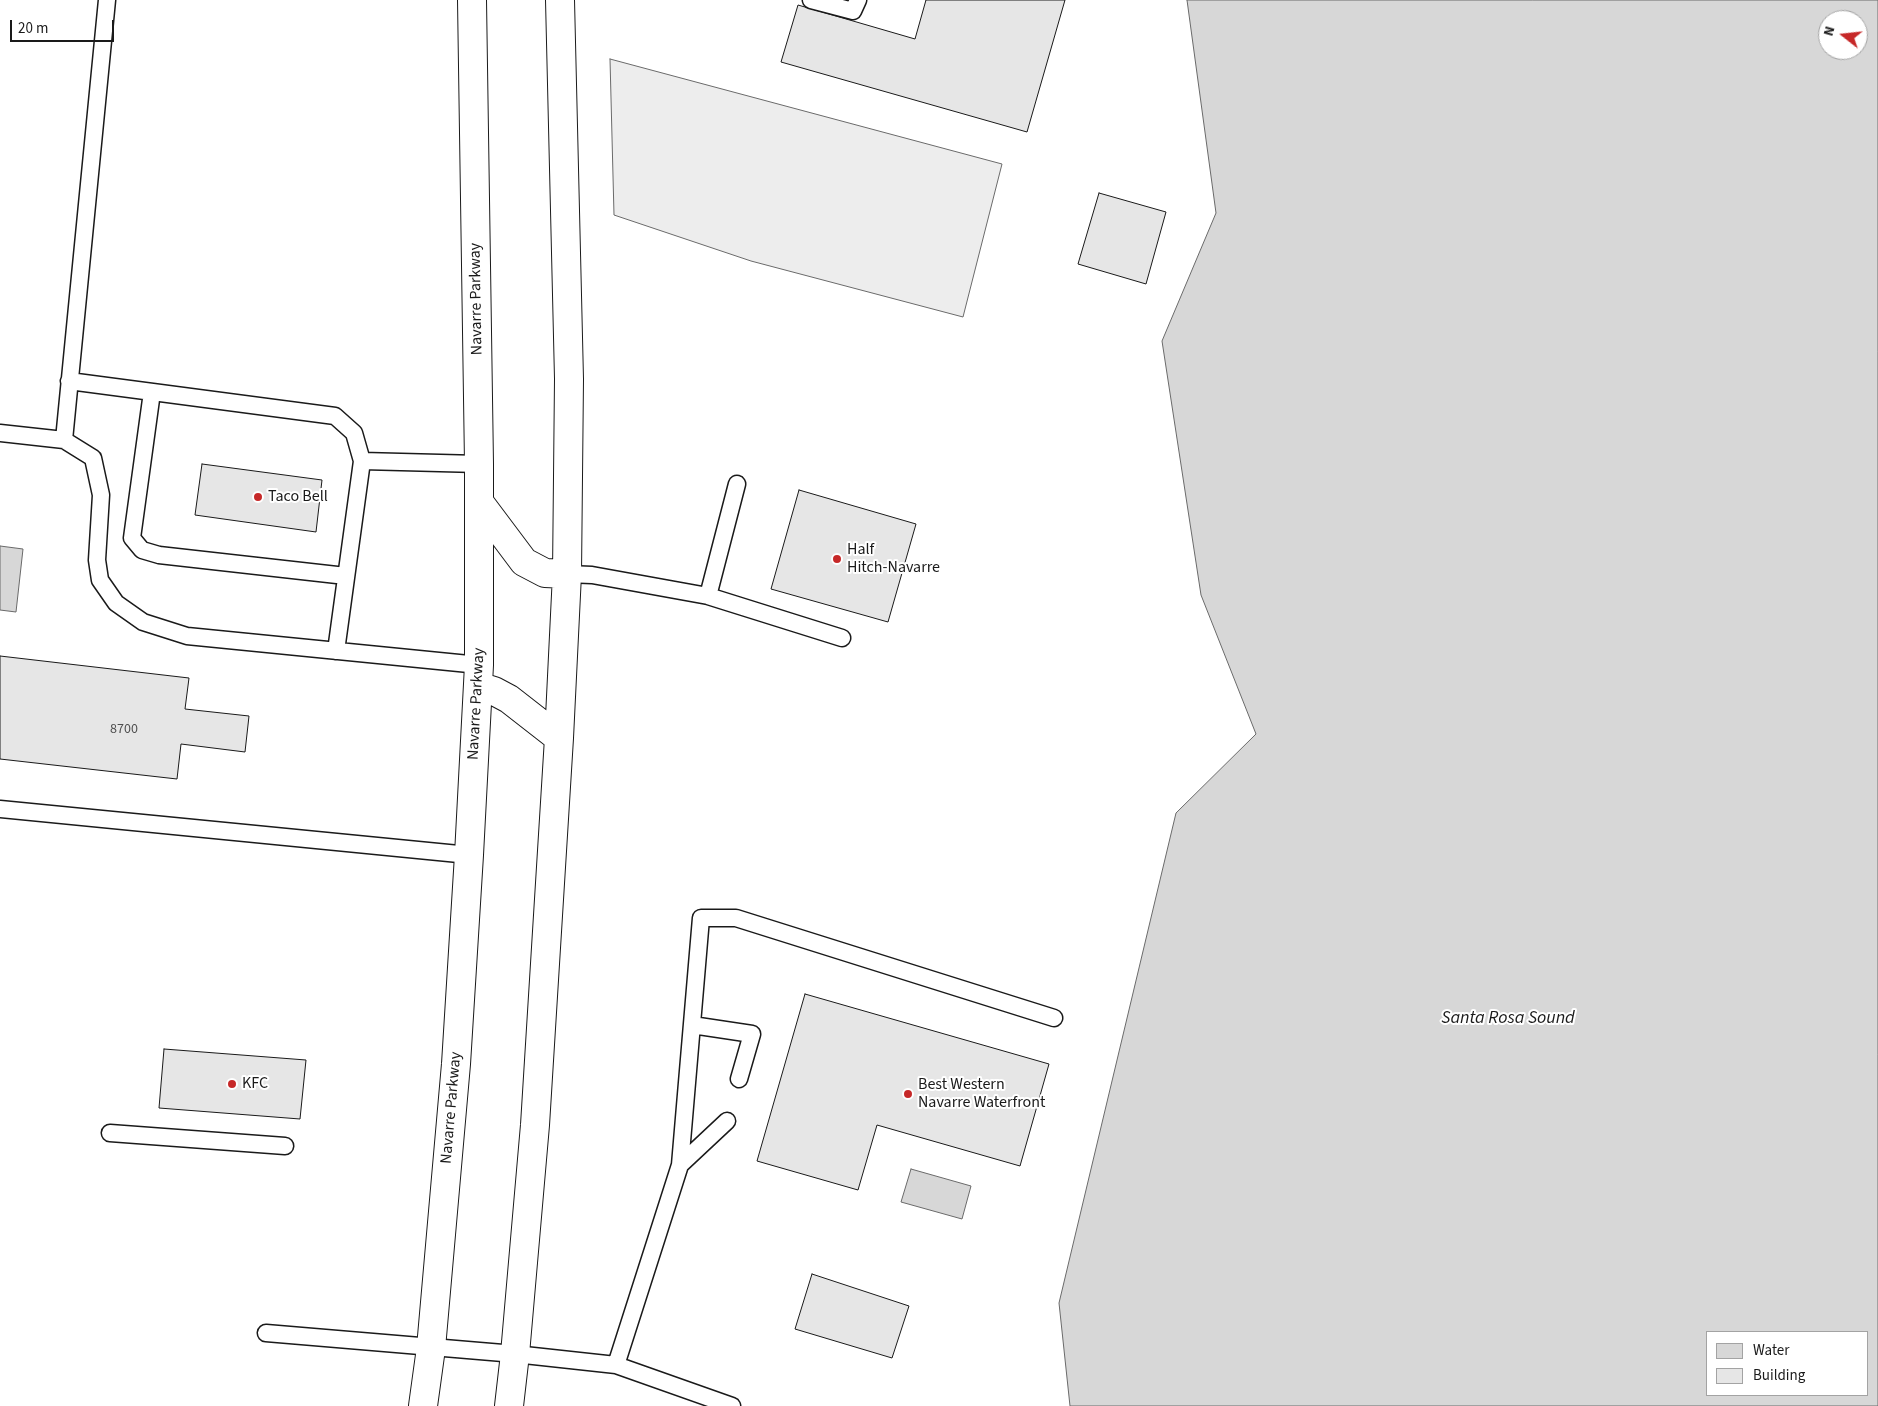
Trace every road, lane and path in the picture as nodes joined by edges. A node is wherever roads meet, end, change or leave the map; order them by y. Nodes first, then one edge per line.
1 (107, 0) edge
2 (472, 0) edge
3 (560, 0) edge
4 (811, 0) edge
5 (858, 0) edge
6 (69, 381) junction
7 (152, 392) junction
8 (0, 433) edge
9 (64, 440) junction
10 (362, 461) junction
11 (479, 464) junction
12 (737, 484) dead end
13 (479, 502) junction
14 (567, 574) junction
15 (346, 576) junction
16 (708, 596) junction
17 (842, 638) dead end
18 (336, 650) junction
19 (478, 675) junction
20 (559, 738) junction
21 (0, 809) edge
22 (469, 855) junction
23 (1054, 1018) dead end
24 (692, 1025) junction
25 (739, 1079) dead end
26 (727, 1121) dead end
27 (110, 1133) dead end
28 (285, 1146) dead end
29 (680, 1165) junction
30 (266, 1333) dead end
31 (431, 1348) junction
32 (516, 1354) junction
33 (616, 1365) junction
34 (424, 1406) edge
35 (509, 1406) edge
36 (732, 1406) edge

1 - 6 lane
2 - 11 highway, Navarre Parkway
3 - 14 highway
4 - 5 lane
6 - 7 lane
6 - 9 lane
7 - 10 lane
7 - 15 lane
8 - 9 lane
9 - 18 lane
10 - 11 lane
10 - 15 lane
11 - 13 highway, Navarre Parkway
12 - 16 lane
13 - 14 highway
13 - 19 highway, Navarre Parkway
14 - 16 lane
14 - 20 highway
15 - 18 lane
16 - 17 lane
18 - 19 lane
19 - 20 highway
19 - 22 highway, Navarre Parkway
20 - 32 highway
21 - 22 lane
22 - 31 highway, Navarre Parkway
23 - 24 lane
24 - 25 lane
24 - 29 lane
26 - 29 lane
27 - 28 lane
29 - 33 lane
30 - 31 lane
31 - 32 lane
31 - 34 highway, Navarre Parkway
32 - 33 lane
32 - 35 highway
33 - 36 lane

